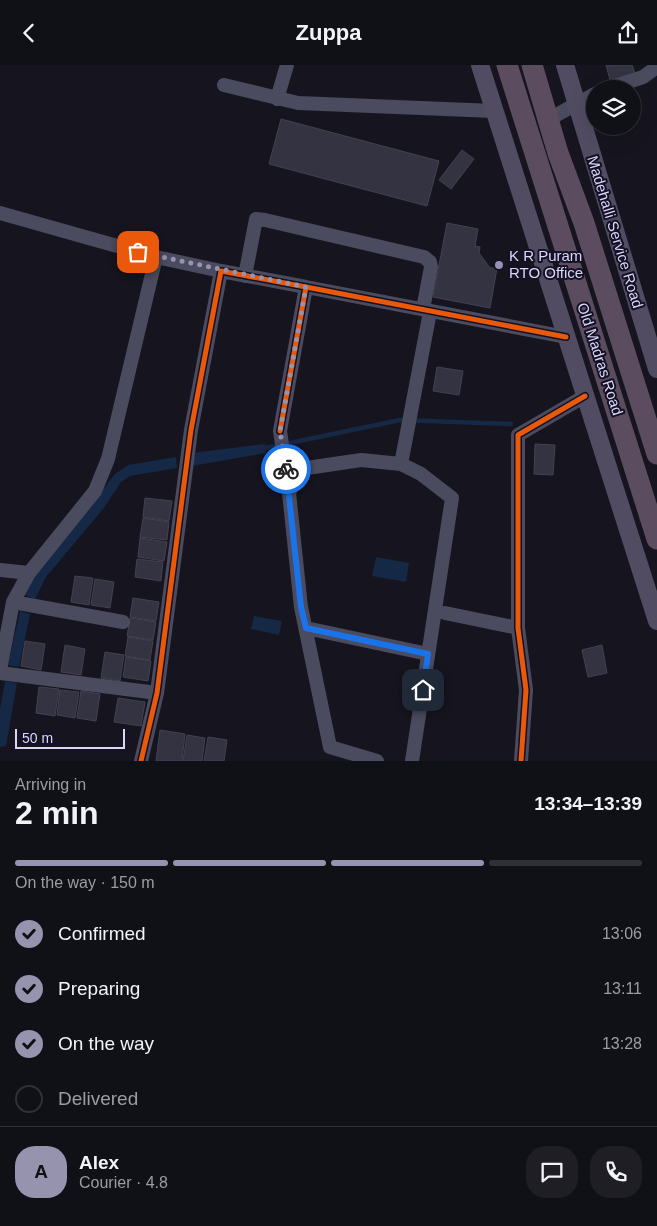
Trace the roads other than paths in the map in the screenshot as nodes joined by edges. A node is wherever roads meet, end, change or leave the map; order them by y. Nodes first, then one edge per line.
1 (287, 65) edge
2 (480, 65) edge
3 (507, 65) edge
4 (532, 65) edge
5 (565, 65) edge
6 (657, 67) edge
7 (634, 80) edge
8 (224, 85) dead end
9 (586, 98) edge
10 (277, 99) junction
11 (576, 102) junction
12 (494, 111) junction
13 (549, 119) junction
14 (0, 213) edge
15 (156, 257) junction
16 (221, 271) junction
17 (245, 275) junction
18 (306, 287) junction
19 (427, 310) junction
20 (566, 337) junction
21 (657, 369) edge
22 (585, 396) junction
23 (656, 452) edge
24 (401, 463) junction
25 (289, 493) junction
26 (657, 539) edge
27 (0, 570) edge
28 (29, 573) junction
29 (13, 602) junction
30 (445, 613) dead end
31 (657, 621) edge
32 (123, 622) dead end
33 (4, 628) edge
34 (306, 628) junction
35 (518, 628) junction
36 (428, 654) junction
37 (0, 671) edge
38 (157, 693) junction
39 (141, 761) edge
40 (377, 761) edge
41 (412, 761) edge
42 (521, 761) edge

1 - 10 street
2 - 12 main road
3 - 26 highway, Old Madras Road
4 - 13 highway, Old Madras Road
5 - 11 main road, Madehalli Service Road
6 - 7 street
8 - 10 street
9 - 11 street
10 - 12 street
11 - 13 street
11 - 21 main road, Madehalli Service Road
12 - 20 main road
13 - 23 highway, Old Madras Road
14 - 15 street
15 - 16 street
15 - 28 street
16 - 17 street
16 - 38 street
17 - 18 street
17 - 19 street
18 - 19 street
18 - 25 street
19 - 20 street
19 - 24 street
20 - 22 main road
22 - 31 main road
22 - 35 street
24 - 25 street
24 - 36 street
25 - 34 street
27 - 28 street
28 - 29 street
29 - 32 street
29 - 33 street
30 - 35 street
33 - 37 street
34 - 36 street
34 - 40 street
35 - 42 street
36 - 41 street
37 - 38 street
38 - 39 street

